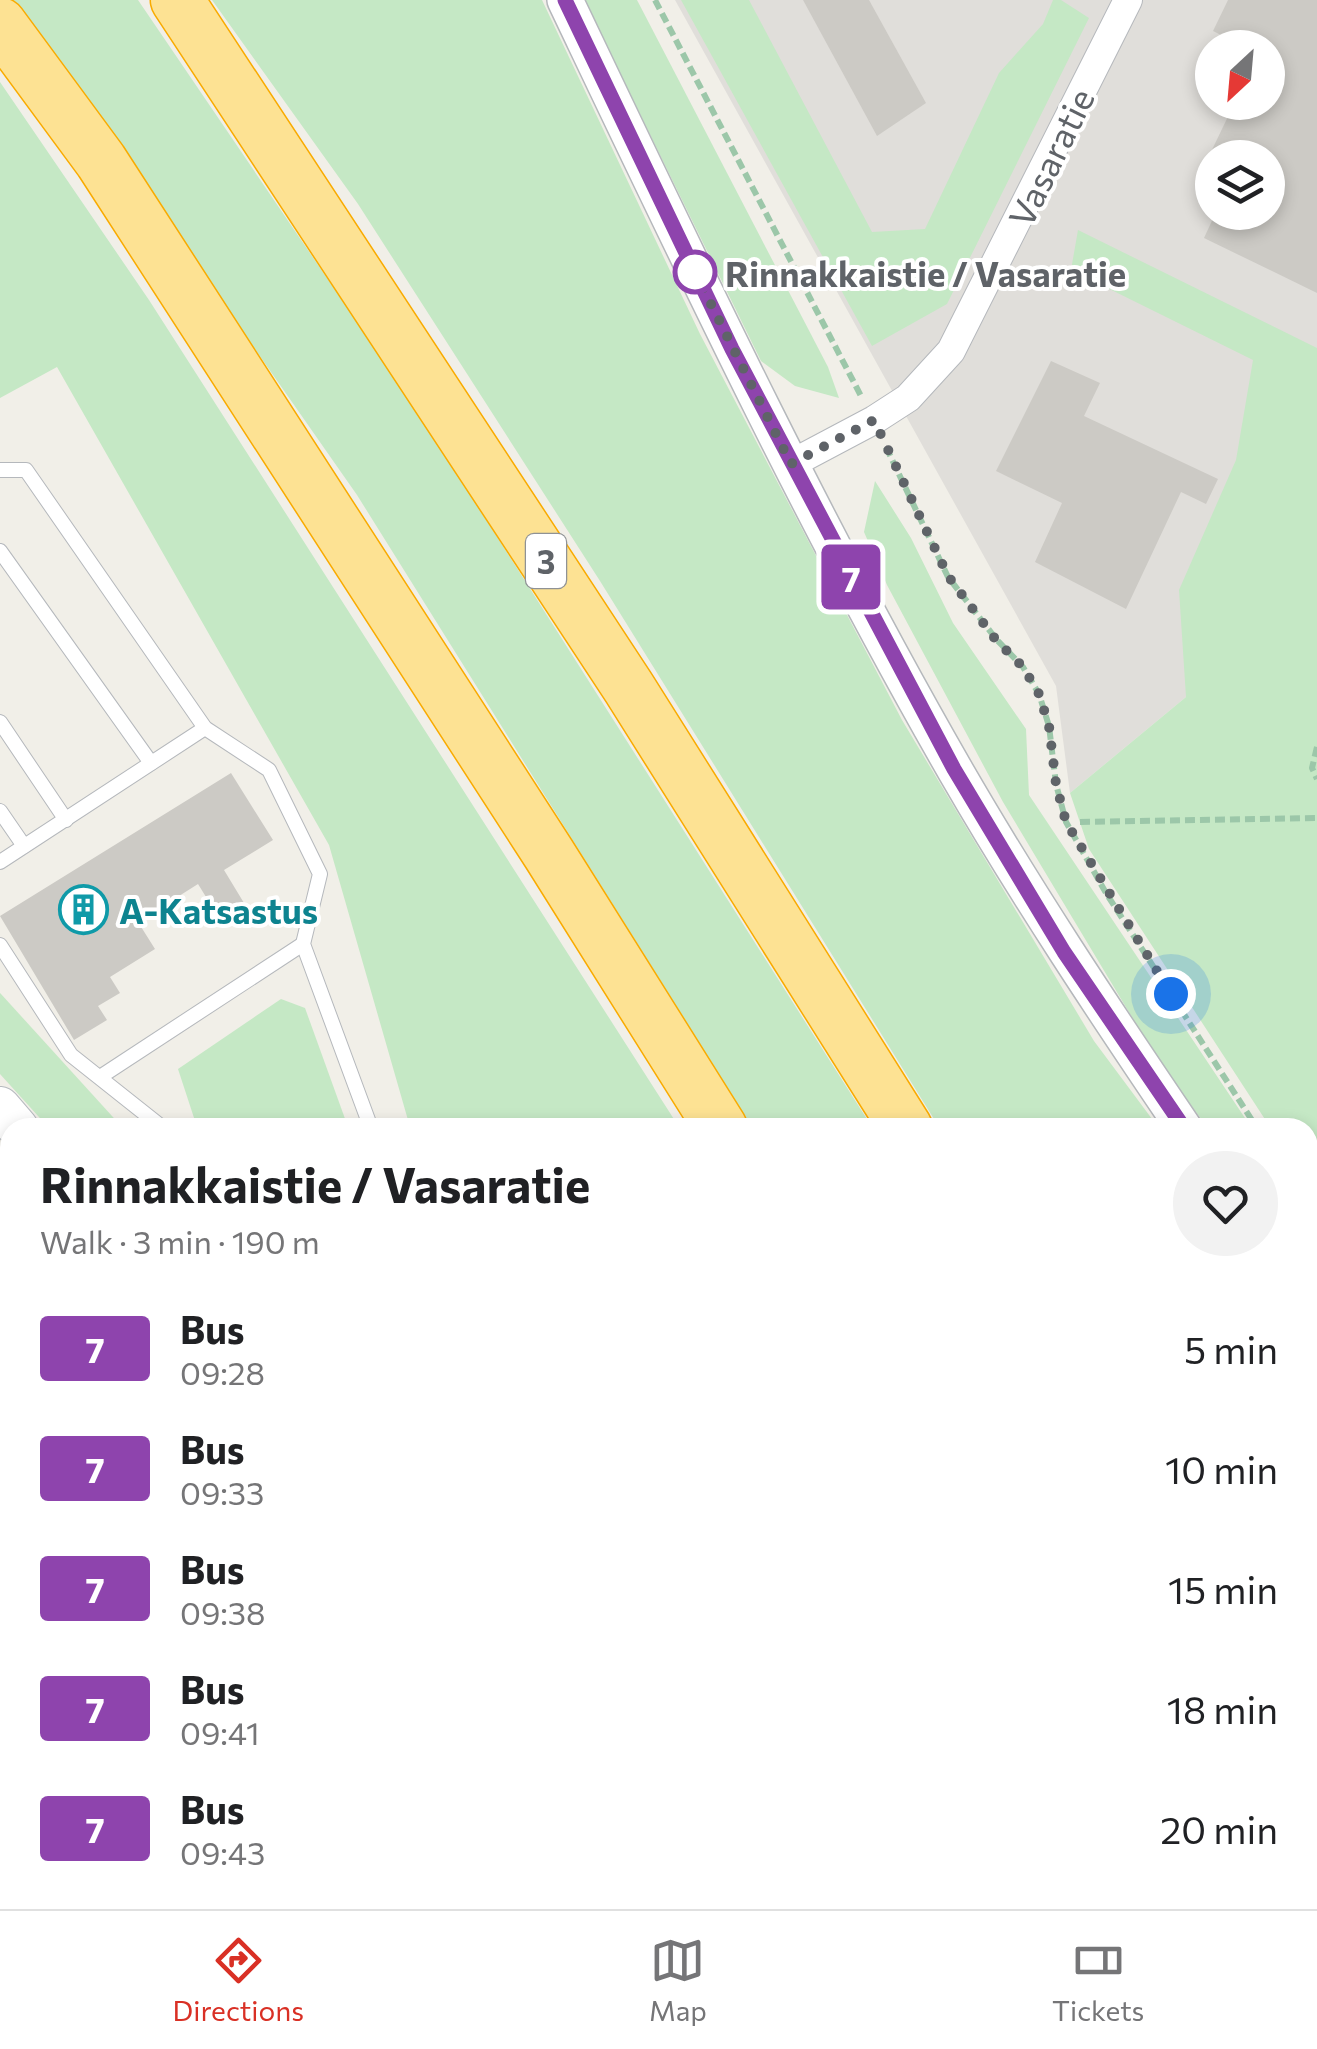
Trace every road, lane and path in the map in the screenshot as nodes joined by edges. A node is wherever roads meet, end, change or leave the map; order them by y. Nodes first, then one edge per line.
1 (177, 0) edge
2 (566, 0) edge
3 (655, 0) edge
4 (1128, 0) edge
5 (0, 24) edge
6 (874, 420) junction
7 (791, 464) junction
8 (0, 470) edge
9 (0, 551) edge
10 (0, 722) edge
11 (205, 728) junction
12 (1317, 747) edge
13 (151, 764) junction
14 (1317, 779) edge
15 (0, 812) edge
16 (1317, 818) edge
17 (66, 820) junction
18 (1080, 822) dead end
19 (24, 846) junction
20 (0, 862) edge
21 (0, 944) edge
22 (303, 944) junction
23 (100, 1077) junction
24 (151, 1118) edge
25 (367, 1118) edge
26 (714, 1118) edge
27 (900, 1118) edge
28 (1177, 1118) edge
29 (1250, 1118) edge

1 - 27 highway, 3
2 - 7 street
3 - 6 path
4 - 6 street, Vasaratie
5 - 26 highway
6 - 7 street, Vasaratie
6 - 29 path
7 - 28 street
8 - 11 lane
9 - 13 lane
10 - 17 lane
11 - 13 lane
11 - 22 lane
12 - 14 path
13 - 17 lane
15 - 19 lane
16 - 18 path
17 - 19 lane
19 - 20 lane
21 - 23 lane
22 - 23 lane
22 - 25 lane
23 - 24 lane

